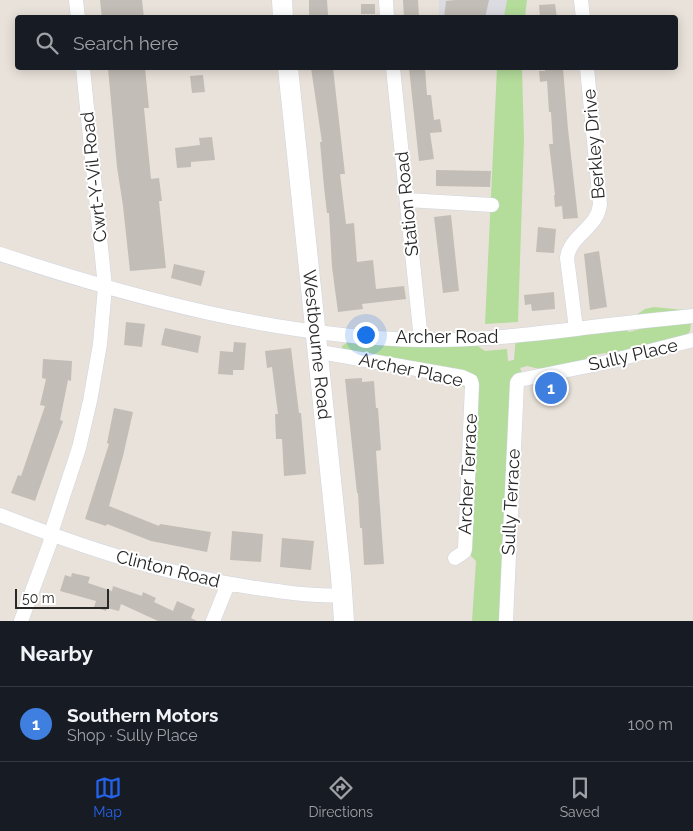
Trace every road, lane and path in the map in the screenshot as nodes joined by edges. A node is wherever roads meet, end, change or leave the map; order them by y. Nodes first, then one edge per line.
1 (76, 0) edge
2 (282, 0) edge
3 (386, 0) edge
4 (581, 0) edge
5 (78, 15) edge
6 (283, 15) edge
7 (387, 15) edge
8 (583, 15) edge
9 (83, 70) edge
10 (288, 70) edge
11 (393, 70) edge
12 (587, 70) edge
13 (408, 200) junction
14 (492, 205) dead end
15 (0, 254) edge
16 (105, 287) junction
17 (693, 316) edge
18 (576, 329) junction
19 (315, 331) junction
20 (421, 340) junction
21 (693, 340) edge
22 (318, 354) junction
23 (517, 383) joint
24 (472, 385) joint
25 (0, 515) edge
26 (52, 535) junction
27 (455, 558) dead end
28 (228, 584) junction
29 (343, 595) junction
30 (21, 621) edge
31 (213, 621) edge
32 (344, 621) edge
33 (506, 621) edge

1 - 5 street
2 - 6 street
3 - 7 street
4 - 8 street
9 - 16 street, Cwrt-Y-Vil Road
10 - 19 street, Westbourne Road
11 - 13 street, Station Road
12 - 18 street, Berkley Drive
13 - 14 street
13 - 20 street, Station Road
15 - 16 street, Archer Road
16 - 19 street, Archer Road
16 - 26 street, Cwrt-Y-Vil Road
17 - 18 street, Archer Road
18 - 20 street, Archer Road
19 - 20 street, Archer Road
19 - 22 street, Westbourne Road
21 - 23 street, Sully Place
22 - 24 street, Archer Place
22 - 29 street, Westbourne Road
23 - 33 street, Sully Terrace
24 - 27 street, Archer Terrace
25 - 26 street, Clinton Road
26 - 28 street, Clinton Road
26 - 30 street, Cwrt-Y-Vil Road
28 - 29 street, Clinton Road
28 - 31 street
29 - 32 street, Westbourne Road

